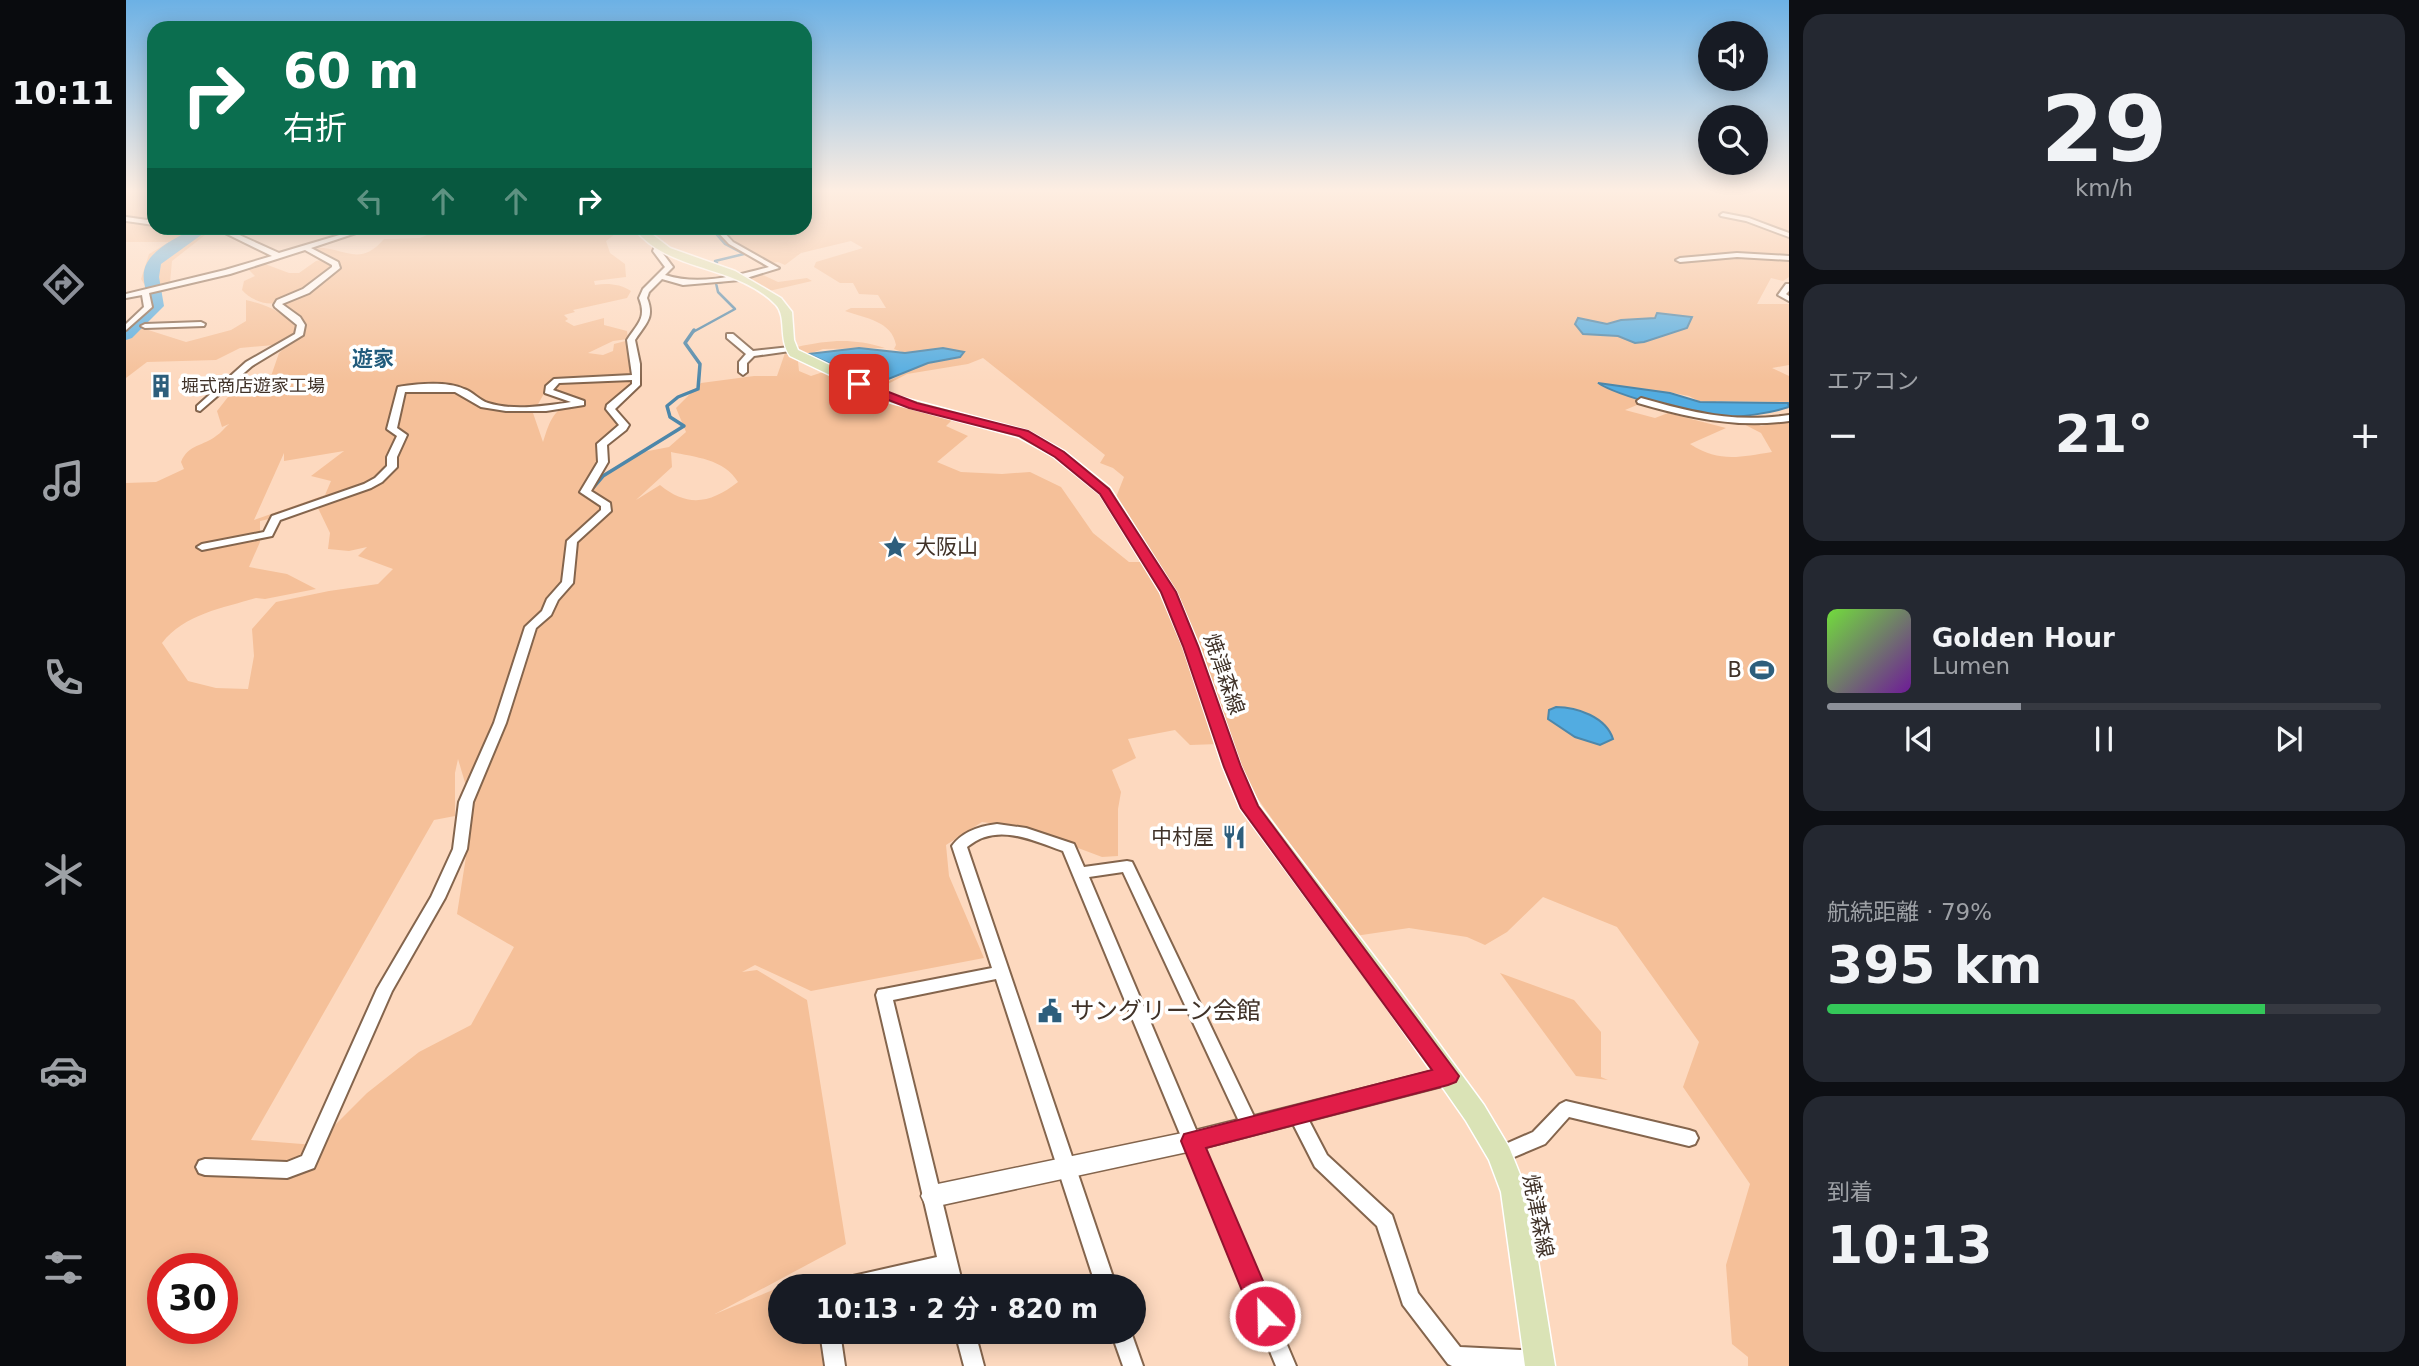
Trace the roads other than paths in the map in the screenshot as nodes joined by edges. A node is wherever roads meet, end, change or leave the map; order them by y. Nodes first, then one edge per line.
1 (283, 255) edge
2 (318, 255) edge
3 (660, 255) edge
4 (678, 255) edge
5 (752, 255) edge
6 (1730, 255) edge
7 (1747, 255) edge
8 (279, 256) joint
9 (1789, 258) edge
10 (1679, 260) dead end
11 (661, 276) junction
12 (739, 277) junction
13 (1789, 286) edge
14 (160, 288) joint
15 (145, 292) junction
16 (126, 296) edge
17 (1789, 299) edge
18 (201, 324) dead end
19 (145, 326) dead end
20 (126, 328) edge
21 (730, 337) dead end
22 (790, 349) junction
23 (751, 354) junction
24 (743, 372) dead end
25 (636, 377) junction
26 (1641, 401) dead end
27 (200, 408) dead end
28 (1789, 418) edge
29 (202, 547) dead end
30 (1081, 873) junction
31 (1001, 972) junction
32 (1448, 1076) junction
33 (1298, 1116) junction
34 (1250, 1127) junction
35 (1689, 1138) dead end
36 (1192, 1141) junction
37 (1500, 1155) junction
38 (205, 1167) dead end
39 (1068, 1169) junction
40 (933, 1196) junction
41 (948, 1264) junction
42 (905, 1274) edge
43 (950, 1274) edge
44 (1102, 1274) edge
45 (832, 1344) edge
46 (968, 1344) edge
47 (1125, 1344) edge
48 (1540, 1363) edge
49 (835, 1366) edge
50 (974, 1366) edge
51 (1133, 1366) edge
52 (1286, 1366) edge

1 - 8 street
2 - 27 street
3 - 11 street
4 - 12 main road
5 - 12 street
6 - 10 street
7 - 9 street
8 - 14 street
11 - 12 street
11 - 25 street
12 - 22 main road
13 - 17 street
14 - 15 street
15 - 16 street
15 - 20 street
18 - 19 street
21 - 23 street
22 - 23 street
22 - 32 main road, 焼津森線
23 - 24 street
25 - 29 street
25 - 38 street
26 - 28 street
30 - 31 street
30 - 34 street
30 - 36 street
31 - 39 street
31 - 40 street
32 - 33 street
32 - 37 main road, 焼津森線
33 - 34 street
33 - 48 street
34 - 36 street
35 - 37 street
36 - 39 street
36 - 52 street
37 - 48 main road, 焼津森線
39 - 40 street
39 - 44 street
40 - 41 street
41 - 42 street
41 - 43 street
45 - 49 street
46 - 50 street
47 - 51 street

